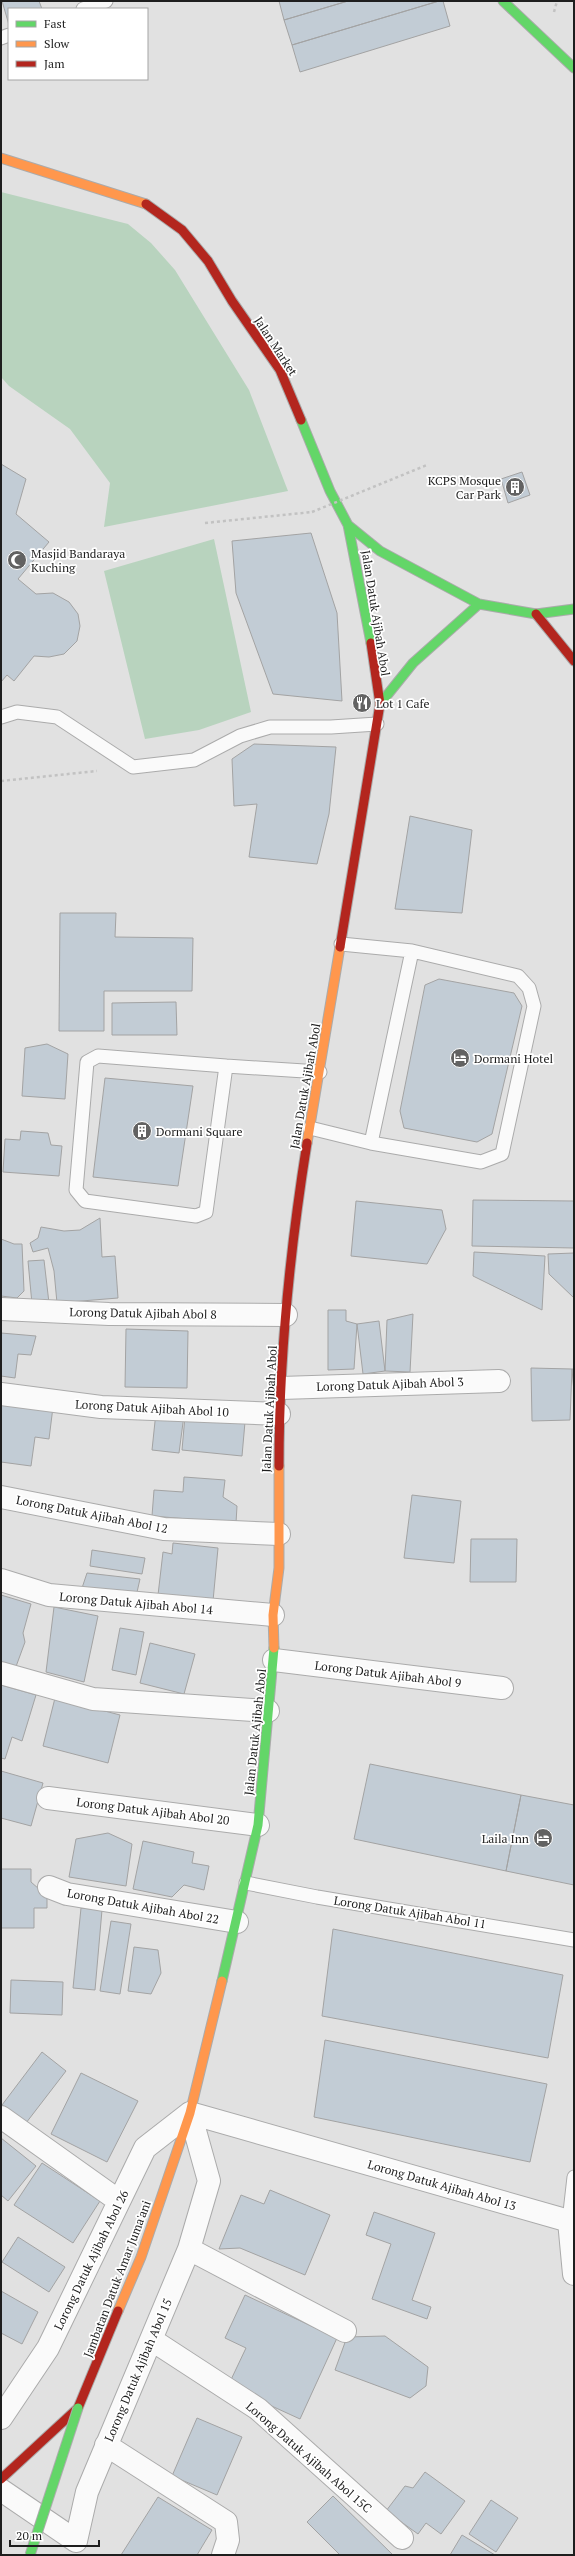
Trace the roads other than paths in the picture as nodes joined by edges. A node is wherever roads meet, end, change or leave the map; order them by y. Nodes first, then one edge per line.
1 (106, 1) edge
2 (503, 1) edge
3 (522, 5) dead end
4 (86, 8) edge
5 (514, 13) junction
6 (574, 68) edge
7 (1, 158) edge
8 (348, 525) junction
9 (479, 604) junction
10 (574, 609) edge
11 (536, 614) junction
12 (574, 661) edge
13 (380, 704) junction
14 (1, 717) edge
15 (377, 724) junction
16 (341, 944) junction
17 (412, 951) junction
18 (226, 1066) junction
19 (320, 1072) junction
20 (310, 1128) junction
21 (372, 1143) junction
22 (1, 1309) edge
23 (286, 1315) junction
24 (499, 1381) dead end
25 (281, 1388) junction
26 (1, 1394) edge
27 (279, 1414) junction
28 (1, 1497) edge
29 (279, 1534) junction
30 (1, 1580) edge
31 (273, 1615) junction
32 (274, 1660) junction
33 (1, 1673) edge
34 (502, 1688) dead end
35 (268, 1712) junction
36 (48, 1798) dead end
37 (258, 1825) junction
38 (246, 1883) junction
39 (49, 1886) dead end
40 (237, 1922) junction
41 (574, 1940) edge
42 (190, 2113) junction
43 (1, 2117) edge
44 (574, 2177) edge
45 (119, 2202) junction
46 (569, 2221) junction
47 (189, 2249) junction
48 (574, 2274) edge
49 (346, 2331) dead end
50 (152, 2340) junction
51 (78, 2408) junction
52 (1, 2418) edge
53 (106, 2445) junction
54 (1, 2479) edge
55 (1, 2490) edge
56 (402, 2538) dead end
57 (30, 2555) edge
58 (224, 2555) edge

1 - 4 lane
2 - 5 main road
3 - 5 main road
5 - 6 main road
7 - 8 main road, Jalan Market
8 - 9 main road, Jalan Market
8 - 13 main road, Jalan Datuk Ajibah Abol
9 - 11 main road
9 - 13 main road, Jalan Datuk Ajibah Abol
10 - 11 main road
11 - 12 main road
13 - 15 main road, Jalan Datuk Ajibah Abol
14 - 15 lane
15 - 16 main road, Jalan Datuk Ajibah Abol
16 - 17 lane
16 - 19 main road, Jalan Datuk Ajibah Abol
17 - 21 lane
17 - 21 lane
18 - 18 lane
18 - 19 lane
19 - 20 main road, Jalan Datuk Ajibah Abol
20 - 21 lane
20 - 23 main road, Jalan Datuk Ajibah Abol
22 - 23 street, Lorong Datuk Ajibah Abol 8
23 - 25 main road, Jalan Datuk Ajibah Abol
24 - 25 street, Lorong Datuk Ajibah Abol 3
25 - 27 main road, Jalan Datuk Ajibah Abol
26 - 27 street, Lorong Datuk Ajibah Abol 10
27 - 29 main road, Jalan Datuk Ajibah Abol
28 - 29 street, Lorong Datuk Ajibah Abol 12
29 - 31 main road, Jalan Datuk Ajibah Abol
30 - 31 street, Lorong Datuk Ajibah Abol 14
31 - 32 main road, Jalan Datuk Ajibah Abol
32 - 34 street, Lorong Datuk Ajibah Abol 9
32 - 35 main road, Jalan Datuk Ajibah Abol
33 - 35 street
35 - 37 main road, Jalan Datuk Ajibah Abol
36 - 37 street, Lorong Datuk Ajibah Abol 20
37 - 38 main road, Jalan Datuk Ajibah Abol
38 - 40 main road, Jalan Datuk Ajibah Abol
38 - 41 lane, Lorong Datuk Ajibah Abol 11
39 - 40 street, Lorong Datuk Ajibah Abol 22
40 - 42 main road, Jalan Datuk Ajibah Abol
42 - 45 street, Lorong Datuk Ajibah Abol 26
42 - 46 street, Lorong Datuk Ajibah Abol 13
42 - 47 street, Lorong Datuk Ajibah Abol 15
42 - 51 main road, Jambatan Datuk Amar Juma'ani
43 - 45 street
44 - 46 lane
45 - 52 street, Lorong Datuk Ajibah Abol 26
46 - 48 street
47 - 49 street
47 - 50 street, Lorong Datuk Ajibah Abol 15
50 - 53 street, Lorong Datuk Ajibah Abol 15
50 - 56 street, Lorong Datuk Ajibah Abol 15C
51 - 54 main road, Jambatan Datuk Amar Juma'ani
51 - 57 main road, Jambatan Datuk Amar Juma'ani, bridge
53 - 55 street, Lorong Datuk Ajibah Abol 15
53 - 58 street

